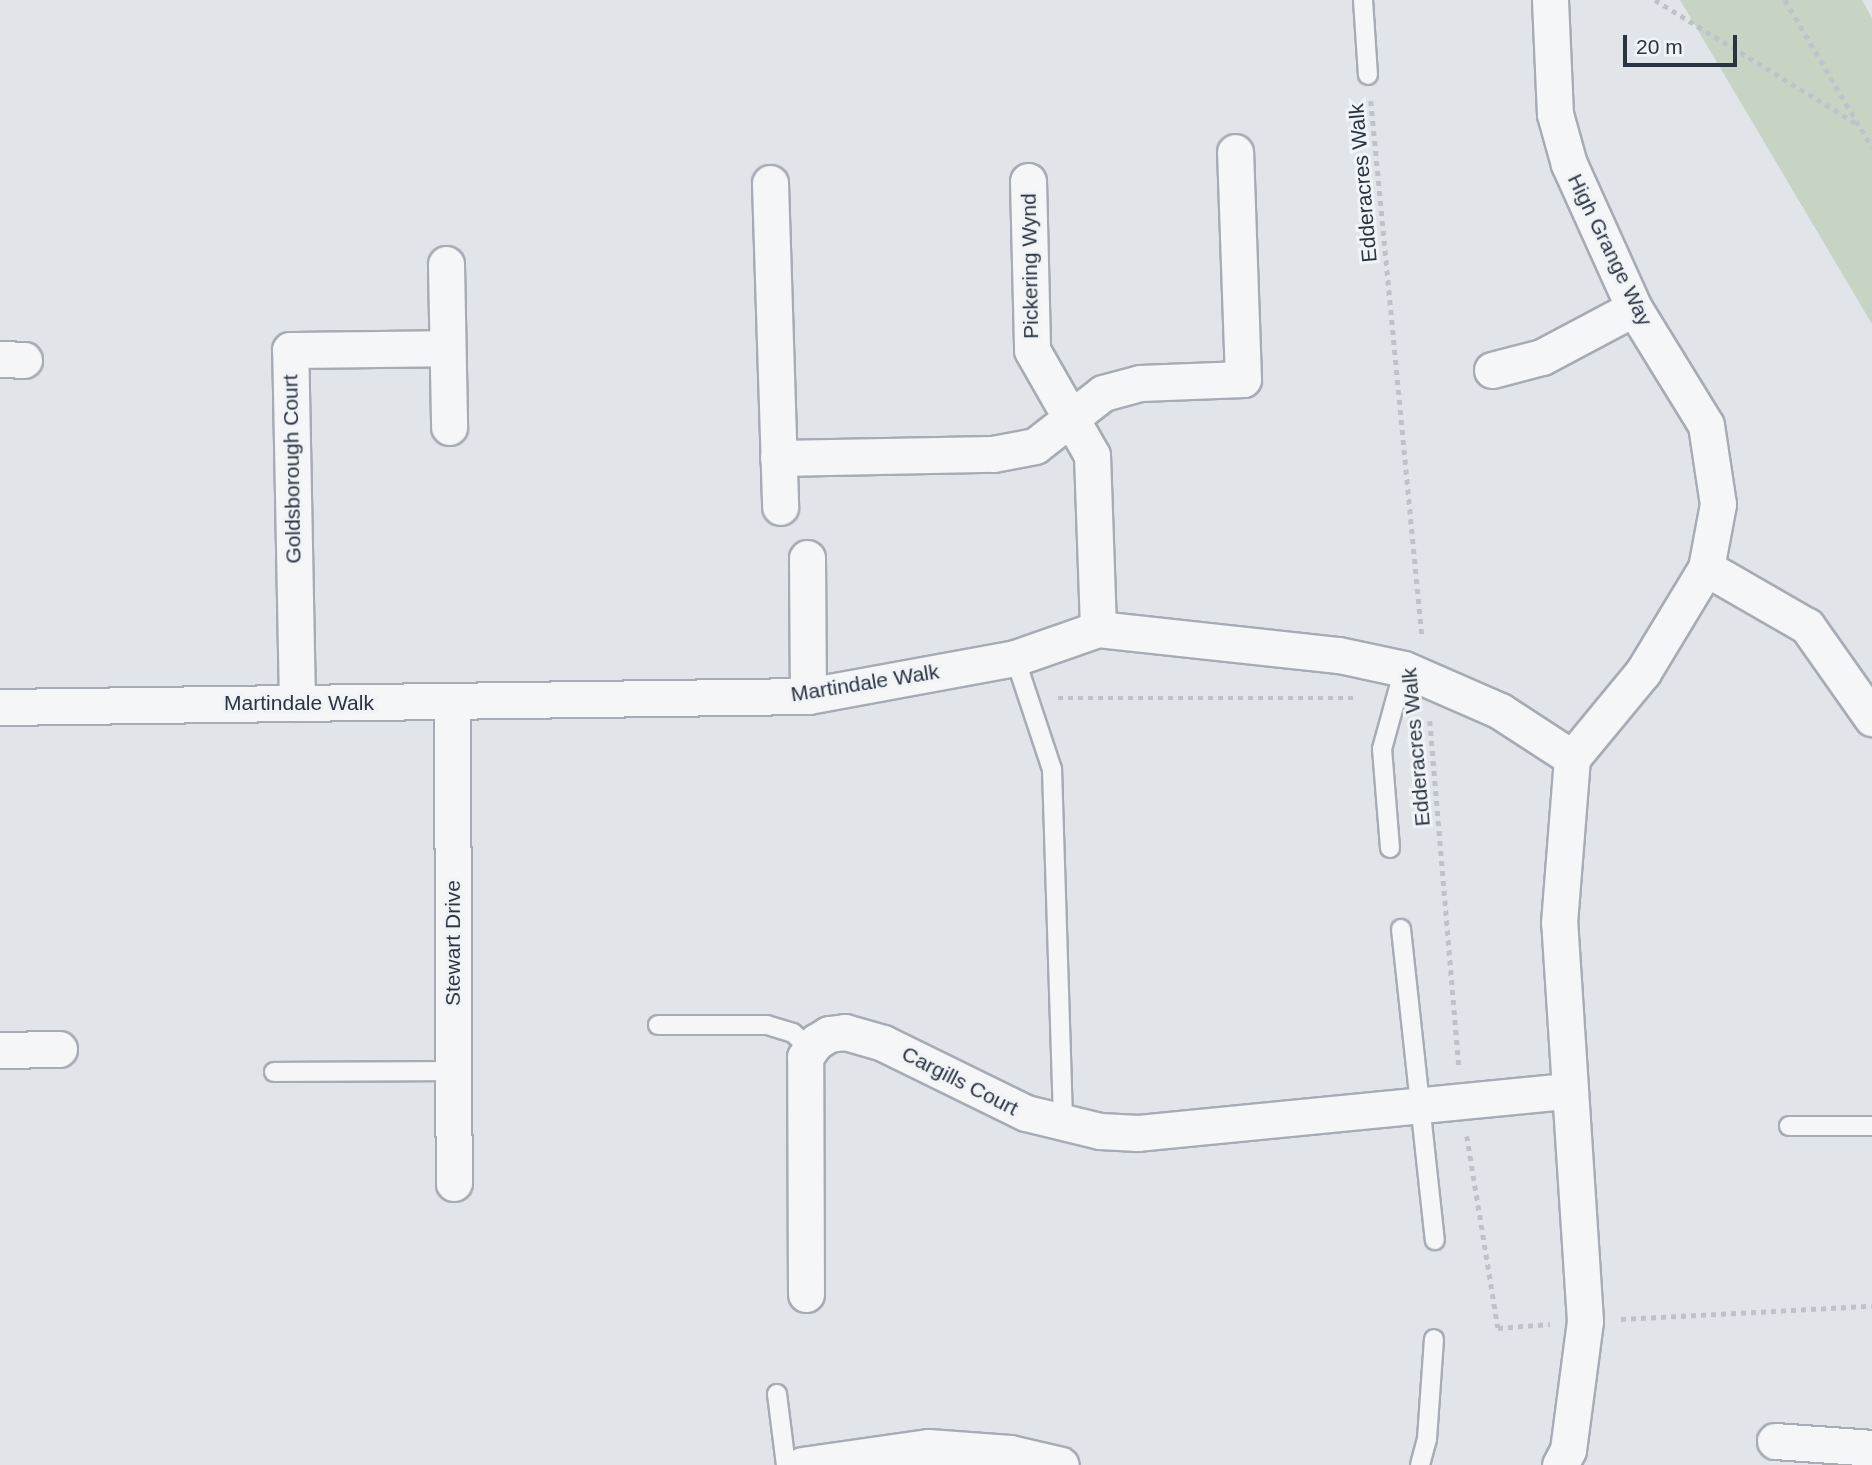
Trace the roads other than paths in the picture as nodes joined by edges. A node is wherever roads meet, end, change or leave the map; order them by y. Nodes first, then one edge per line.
1 (1363, 0) edge
2 (1550, 0) edge
3 (1368, 75) road end
4 (1236, 152) dead end
5 (1028, 181) dead end
6 (770, 183) dead end
7 (446, 264) dead end
8 (1634, 308) junction
9 (446, 348) junction
10 (1492, 370) dead end
11 (1072, 421) junction
12 (449, 427) dead end
13 (778, 458) junction
14 (780, 507) dead end
15 (807, 558) dead end
16 (1706, 568) junction
17 (1098, 629) junction
18 (1015, 658) junction
19 (1409, 682) junction
20 (808, 696) junction
21 (297, 703) junction
22 (452, 703) junction
23 (0, 707) edge
24 (1872, 718) edge
25 (1572, 758) junction
26 (1390, 848) dead end
27 (1401, 929) dead end
28 (658, 1025) dead end
29 (59, 1049) dead end
30 (810, 1049) junction
31 (0, 1050) edge
32 (453, 1071) junction
33 (274, 1072) dead end
34 (1570, 1091) junction
35 (1421, 1104) junction
36 (1063, 1125) junction
37 (1789, 1126) dead end
38 (1872, 1126) edge
39 (454, 1183) dead end
40 (1435, 1240) dead end
41 (806, 1294) dead end
42 (1434, 1339) dead end
43 (777, 1394) dead end
44 (1775, 1441) dead end
45 (1872, 1448) edge
46 (786, 1465) edge
47 (802, 1465) edge
48 (1061, 1465) edge
49 (1420, 1465) edge
50 (1560, 1465) edge

1 - 3 lane
2 - 8 street, High Grange Way
4 - 11 street
5 - 11 street, Pickering Wynd
6 - 13 street
7 - 9 street
8 - 10 street
8 - 16 street, High Grange Way
9 - 12 street
9 - 21 street, Goldsborough Court
11 - 13 street
11 - 17 street, Pickering Wynd
13 - 14 street
15 - 20 street
16 - 24 street
16 - 25 street, High Grange Way
17 - 18 street, Martindale Walk
17 - 19 street, Martindale Walk
18 - 20 street, Martindale Walk
18 - 36 lane
19 - 25 street, Martindale Walk
19 - 26 lane
20 - 22 street, Martindale Walk
21 - 22 street, Martindale Walk
21 - 23 street, Martindale Walk
22 - 32 street, Stewart Drive
25 - 34 street
27 - 35 lane
28 - 30 lane
29 - 31 street
30 - 36 street, Cargills Court
30 - 41 street
32 - 33 lane
32 - 39 street, Stewart Drive
34 - 35 street, Cargills Court
34 - 50 street
35 - 36 street, Cargills Court
35 - 40 lane
37 - 38 lane
42 - 49 lane
43 - 46 lane
44 - 45 street
47 - 48 street

